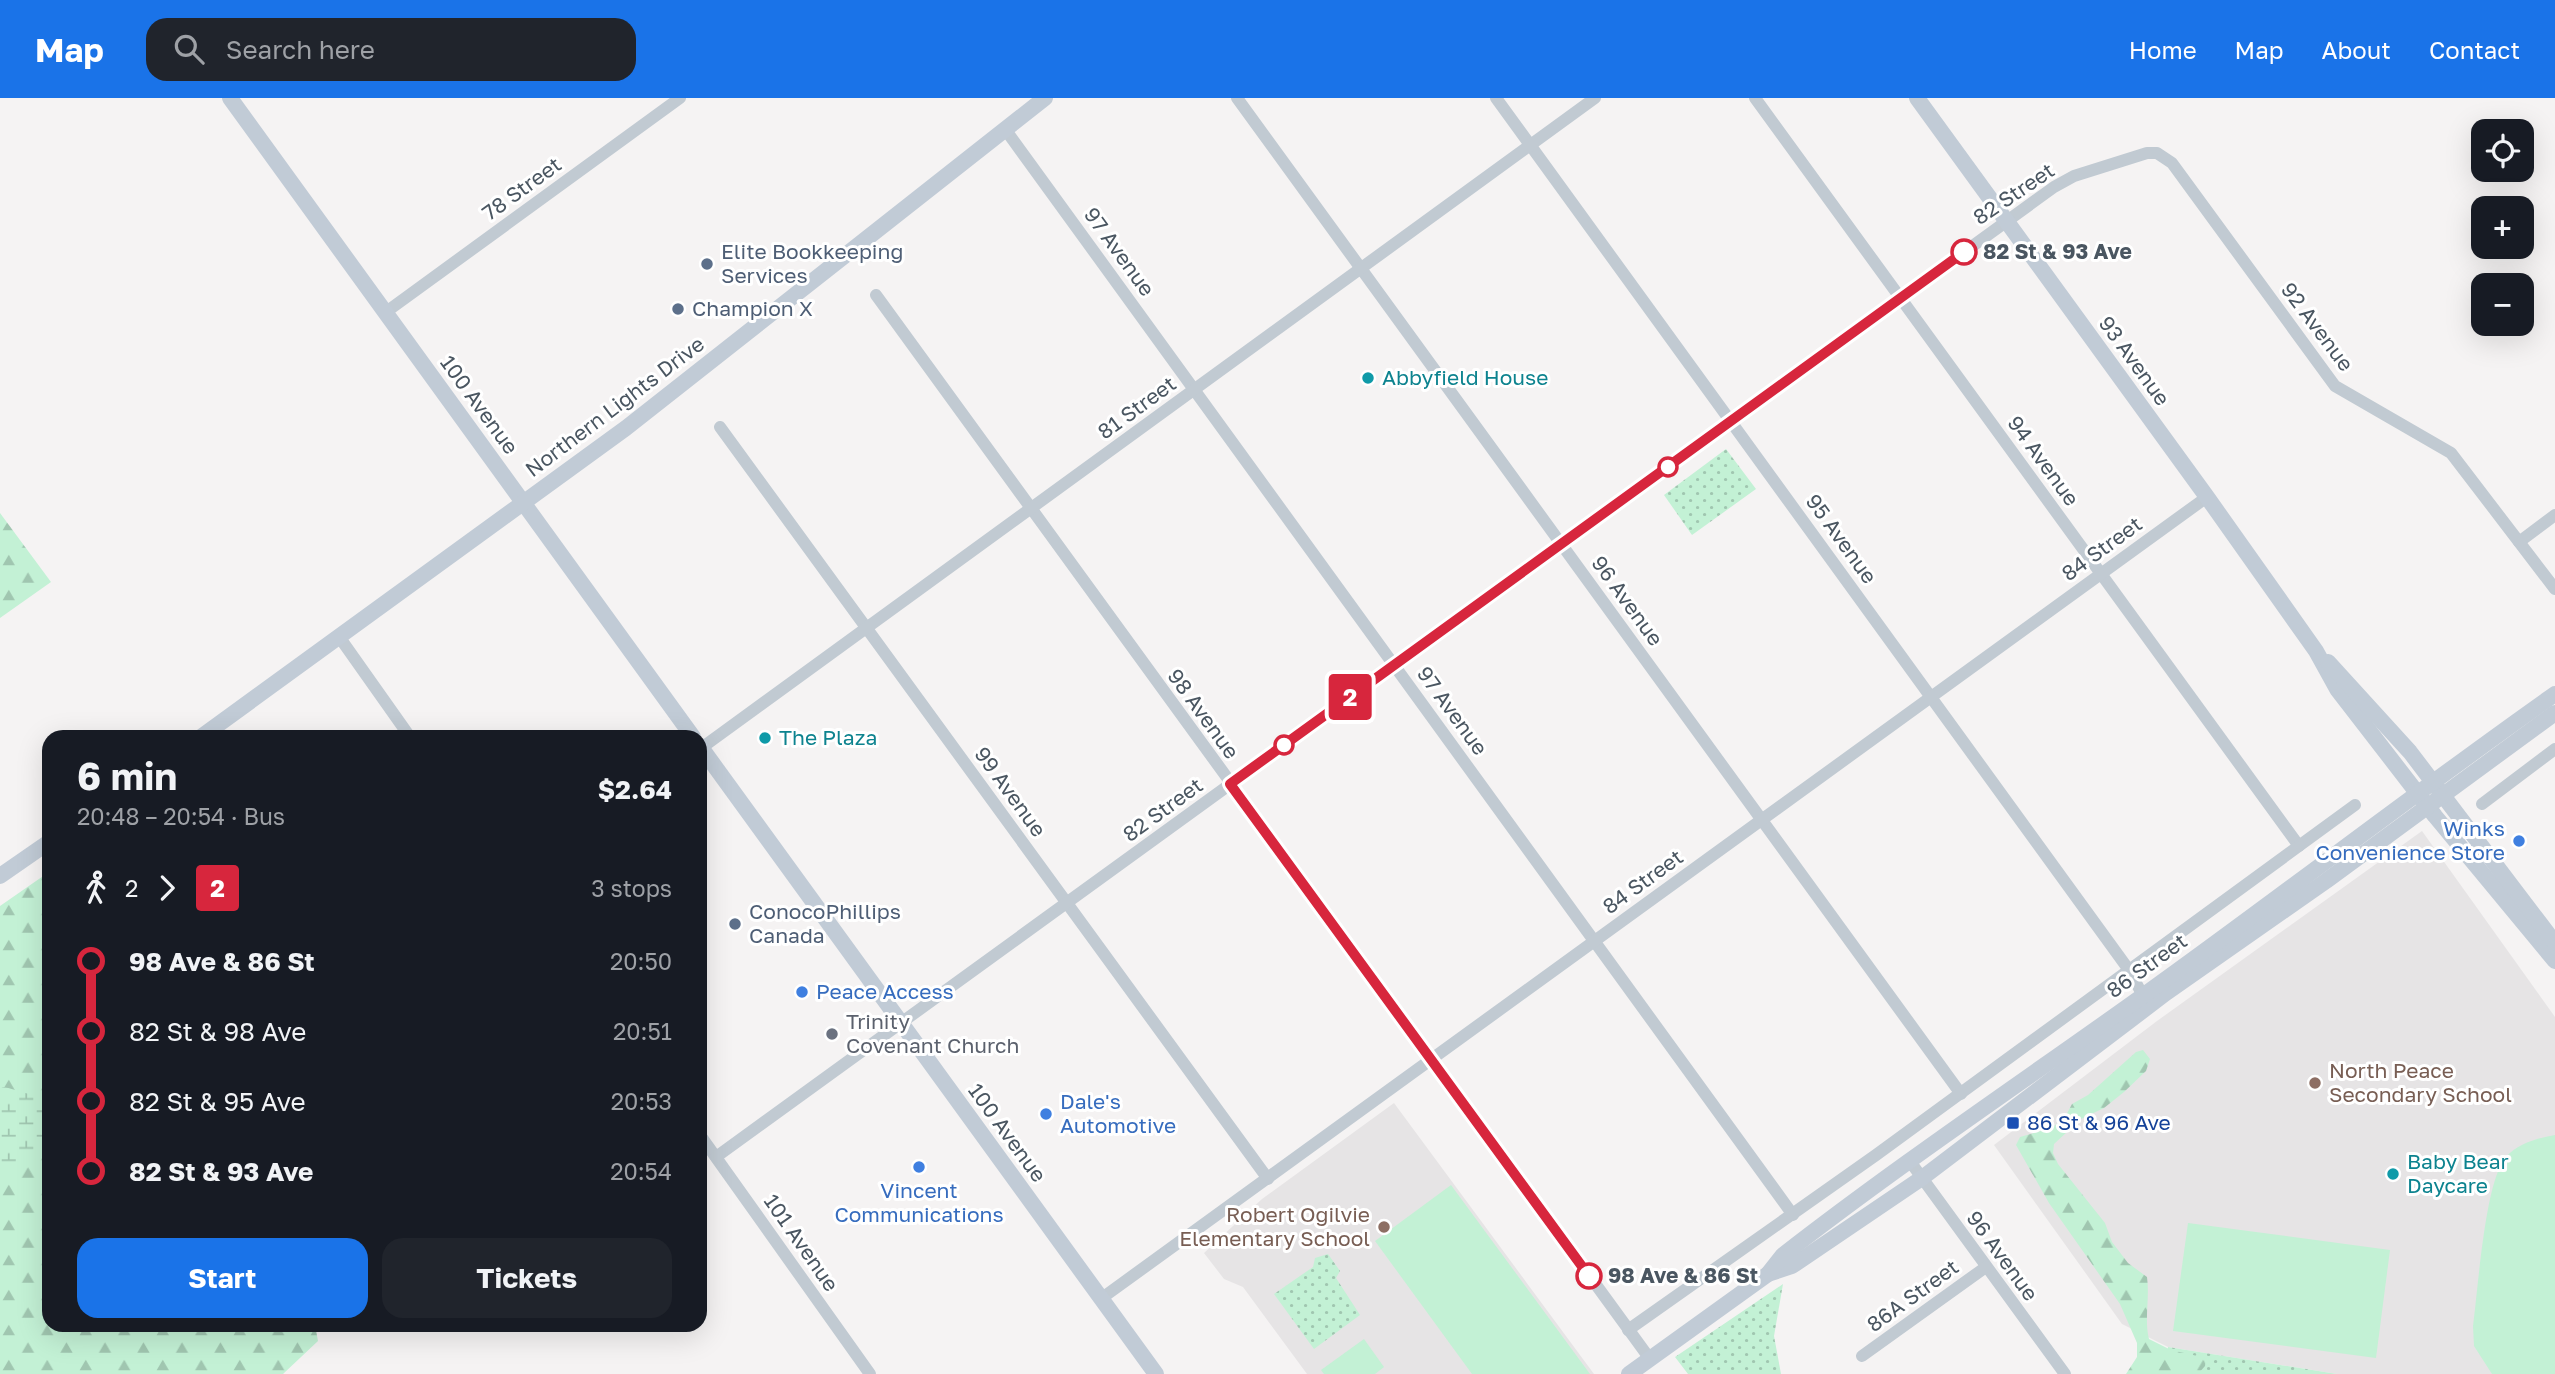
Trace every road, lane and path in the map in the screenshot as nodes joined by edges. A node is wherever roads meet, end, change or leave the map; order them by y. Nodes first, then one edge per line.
1 (230, 98) edge
2 (680, 98) edge
3 (1045, 98) edge
4 (1237, 98) edge
5 (1496, 98) edge
6 (1595, 98) edge
7 (1755, 98) edge
8 (1917, 98) edge
9 (1005, 129) junction
10 (1531, 145) junction
11 (2157, 153) joint
12 (2006, 221) junction
13 (1362, 268) junction
14 (876, 295) dead end
15 (1900, 297) junction
16 (386, 312) junction
17 (1195, 389) junction
18 (1731, 420) junction
19 (720, 427) dead end
20 (2207, 497) junction
21 (523, 503) junction
22 (1030, 509) junction
23 (2555, 515) edge
24 (2519, 542) junction
25 (1562, 544) junction
26 (2101, 573) junction
27 (2555, 589) edge
28 (867, 628) junction
29 (340, 638) junction
30 (2316, 651) junction
31 (1394, 665) junction
32 (2555, 694) edge
33 (1932, 697) junction
34 (2555, 713) edge
35 (211, 730) edge
36 (405, 730) edge
37 (688, 730) edge
38 (707, 739) edge
39 (2555, 749) edge
40 (707, 756) edge
41 (2432, 781) junction
42 (1230, 784) junction
43 (2417, 792) junction
44 (2444, 796) junction
45 (2482, 804) dead end
46 (2355, 805) dead end
47 (2428, 807) junction
48 (1761, 819) junction
49 (2299, 846) junction
50 (42, 847) edge
51 (0, 876) edge
52 (1067, 903) junction
53 (1596, 941) junction
54 (2555, 943) edge
55 (2555, 961) edge
56 (2129, 970) junction
57 (2146, 1001) junction
58 (901, 1023) junction
59 (1431, 1060) junction
60 (1961, 1094) junction
61 (707, 1145) edge
62 (716, 1157) junction
63 (1909, 1160) junction
64 (1922, 1178) junction
65 (1268, 1179) junction
66 (1793, 1215) junction
67 (1986, 1267) junction
68 (1768, 1274) junction
69 (1102, 1298) junction
70 (1628, 1330) junction
71 (1862, 1356) dead end
72 (1650, 1359) junction
73 (870, 1374) edge
74 (1156, 1374) edge
75 (1629, 1374) edge
76 (2065, 1374) edge

1 - 16 main road, 100 Avenue
2 - 16 street, 78 Street
3 - 9 main road, Northern Lights Drive
4 - 13 street, 96 Avenue
5 - 10 street, 95 Avenue
6 - 10 street, 81 Street
7 - 15 street, 94 Avenue
8 - 12 main road, 93 Avenue
9 - 17 street, 97 Avenue
9 - 21 main road, Northern Lights Drive
10 - 13 street, 81 Street
10 - 18 street, 95 Avenue
11 - 12 street, 82 Street
11 - 24 street, 92 Avenue
12 - 15 street, 82 Street
12 - 20 main road, 93 Avenue
13 - 17 street, 81 Street
13 - 25 street, 96 Avenue
14 - 22 street, 98 Avenue
15 - 18 street, 82 Street
15 - 26 street, 94 Avenue
16 - 21 main road, 100 Avenue
17 - 22 street, 81 Street
17 - 31 street, 97 Avenue
18 - 25 street, 82 Street
18 - 33 street, 95 Avenue
19 - 28 street, 99 Avenue
20 - 26 street, 84 Street
20 - 30 main road, 93 Avenue
21 - 29 main road, Northern Lights Drive
21 - 37 main road, 100 Avenue
22 - 28 street, 81 Street
22 - 42 street, 98 Avenue
23 - 24 street
24 - 27 street, 92 Avenue
25 - 31 street, 82 Street
25 - 48 street, 96 Avenue
26 - 33 street, 84 Street
26 - 49 street, 94 Avenue
28 - 38 street, 81 Street
28 - 52 street, 99 Avenue
29 - 35 main road, Northern Lights Drive
29 - 36 street
30 - 41 main road, 93 Avenue
30 - 43 main road, 93 Avenue
31 - 42 street, 82 Street
31 - 53 street, 97 Avenue
32 - 41 main road, 86 Street
33 - 48 street, 84 Street
33 - 56 street, 95 Avenue
34 - 44 main road, 86 Street
39 - 45 street
40 - 58 main road, 100 Avenue
41 - 43 main road, 86 Street
41 - 44 main road, 93 Avenue
42 - 52 street, 82 Street
42 - 59 street, 98 Avenue
43 - 47 main road, 93 Avenue
43 - 57 main road, 86 Street
44 - 47 main road, 86 Street
44 - 54 main road, 93 Avenue
46 - 49 street, 86 Street
47 - 55 main road, 93 Avenue
47 - 57 main road, 86 Street
48 - 53 street, 84 Street
48 - 60 street, 96 Avenue
49 - 56 street, 86 Street
50 - 51 main road
52 - 58 street, 82 Street
52 - 65 street, 99 Avenue
53 - 59 street, 84 Street
53 - 66 street, 97 Avenue
56 - 57 street, 95 Avenue
56 - 60 street, 86 Street
57 - 63 main road, 86 Street
57 - 64 main road, 86 Street
58 - 62 street, 82 Street
58 - 69 main road, 100 Avenue
59 - 65 street, 84 Street
59 - 70 street, 98 Avenue
60 - 66 street, 86 Street
61 - 62 street, 101 Avenue
62 - 73 street, 101 Avenue
63 - 64 street, 96 Avenue
63 - 68 main road, 86 Street
64 - 67 street, 96 Avenue
64 - 68 main road, 86 Street
65 - 69 street, 84 Street
66 - 70 street, 86 Street
67 - 71 street, 86A Street
67 - 76 street, 96 Avenue
68 - 72 main road, 86 Street
69 - 74 main road, 100 Avenue
70 - 72 street, 98 Avenue
72 - 75 main road, 86 Street

